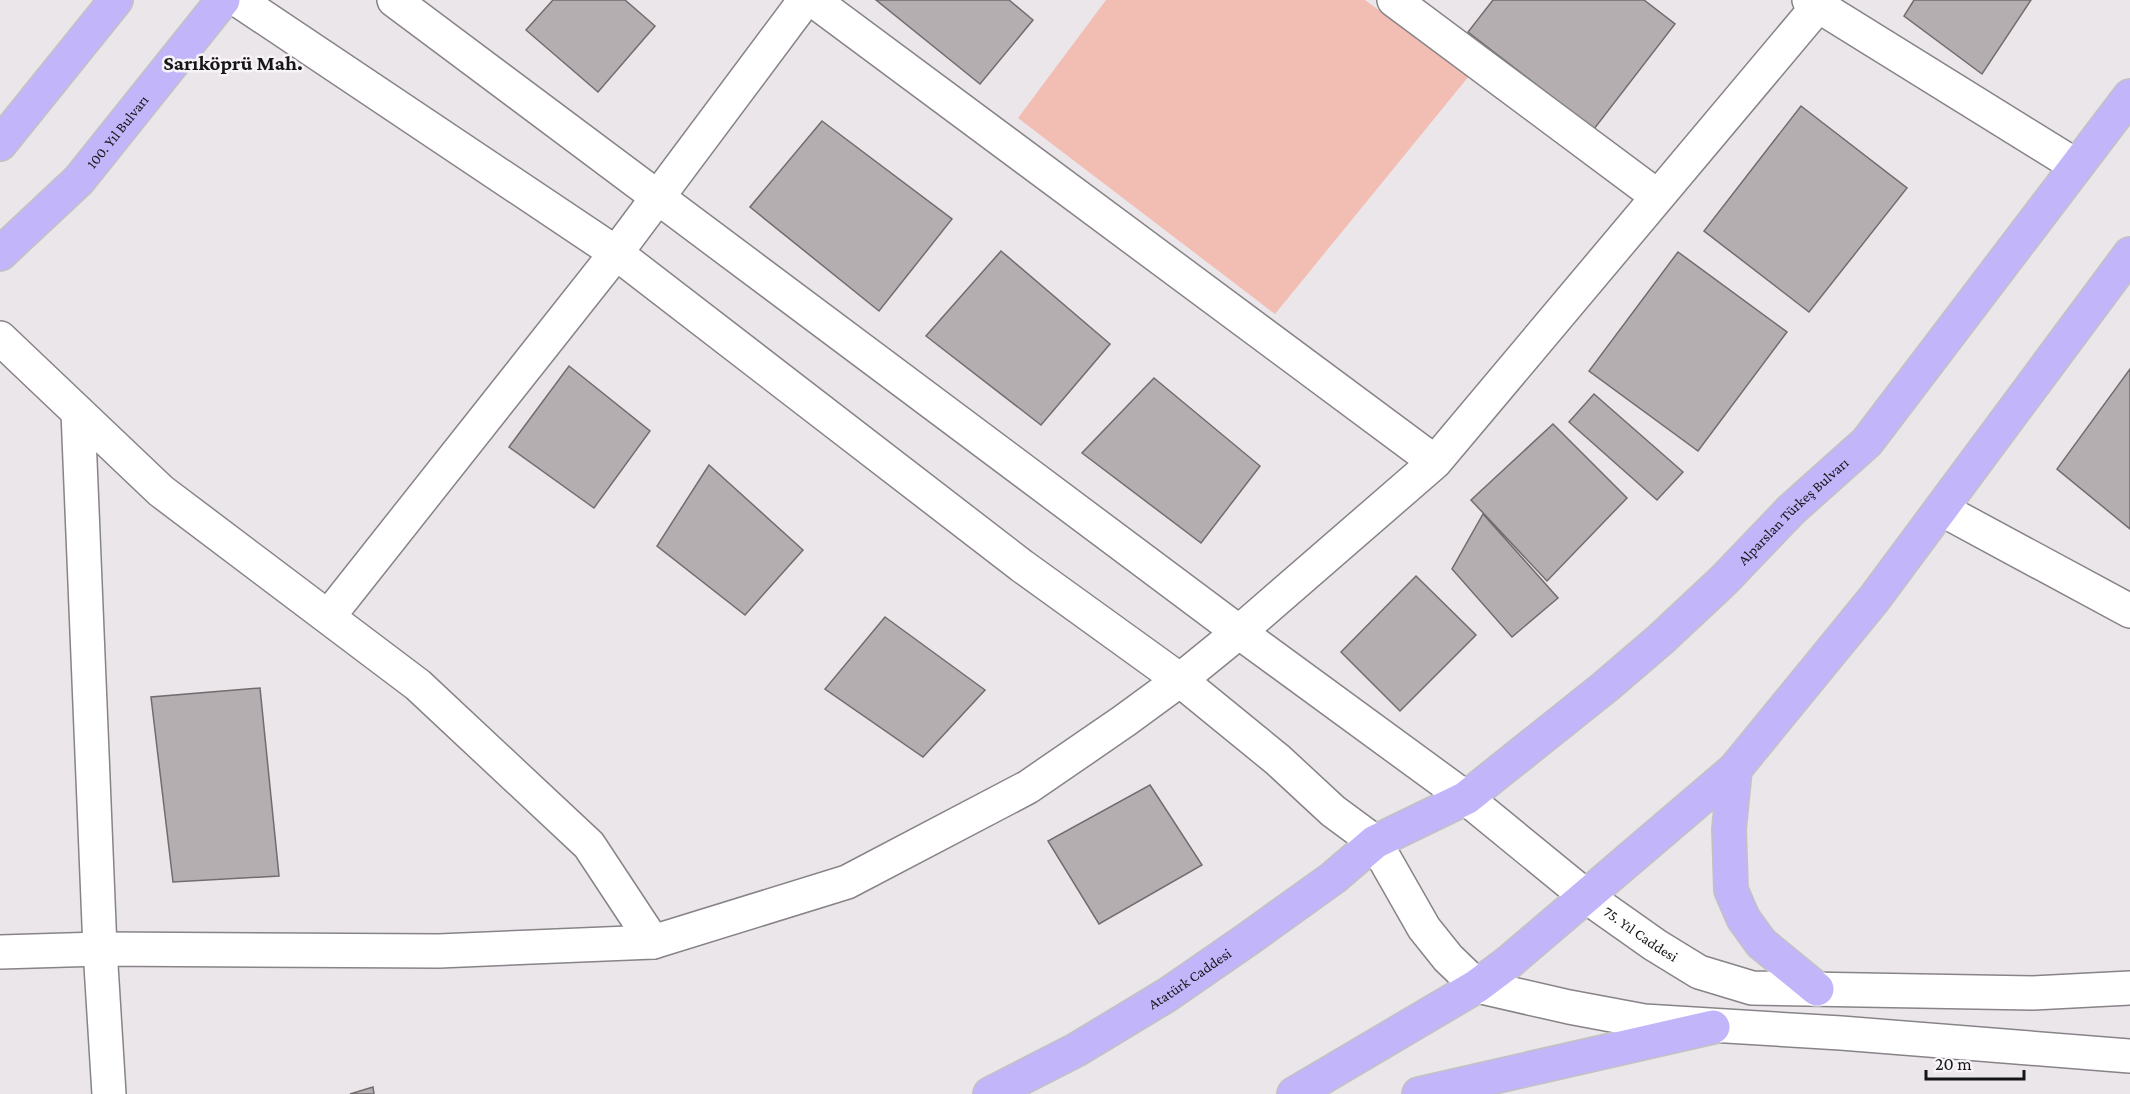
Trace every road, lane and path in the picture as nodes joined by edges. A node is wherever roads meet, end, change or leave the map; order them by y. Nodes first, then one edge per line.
1 (116, 0) edge
2 (223, 0) edge
3 (238, 0) edge
4 (394, 0) edge
5 (805, 0) edge
6 (813, 0) edge
7 (1394, 0) edge
8 (1817, 2) edge
9 (2130, 96) edge
10 (0, 144) edge
11 (2075, 165) junction
12 (658, 196) junction
13 (1657, 196) junction
14 (616, 253) junction
15 (0, 254) edge
16 (2130, 254) edge
17 (0, 338) edge
18 (78, 412) junction
19 (1435, 462) junction
20 (1941, 509) junction
21 (2130, 611) edge
22 (328, 617) junction
23 (1239, 632) junction
24 (1180, 680) junction
25 (1735, 769) junction
26 (1467, 798) junction
27 (1375, 842) junction
28 (1587, 897) junction
29 (653, 942) junction
30 (100, 949) junction
31 (0, 952) edge
32 (1477, 986) junction
33 (2130, 988) edge
34 (1817, 989) junction
35 (1713, 1027) junction
36 (2130, 1056) edge
37 (109, 1094) edge
38 (990, 1094) edge
39 (1294, 1094) edge
40 (1419, 1094) edge

1 - 10 main road
2 - 15 main road, 100. Yıl Bulvarı
3 - 14 street
4 - 12 street, 75. Yıl Caddesi
5 - 12 street
6 - 19 street
7 - 13 street
8 - 11 street
8 - 13 street
9 - 11 main road, Alparslan Türkeş Bulvarı
11 - 26 main road, Alparslan Türkeş Bulvarı
12 - 14 street
12 - 23 street, 75. Yıl Caddesi
13 - 19 street
14 - 22 street
14 - 24 street
16 - 20 main road
17 - 18 street
18 - 22 street
18 - 30 street
19 - 23 street
20 - 21 street
20 - 25 main road
22 - 29 street
23 - 24 street
23 - 26 street, 75. Yıl Caddesi
24 - 27 street
24 - 29 street
25 - 28 main road
25 - 34 main road
26 - 27 main road, Alparslan Türkeş Bulvarı
26 - 28 street, 75. Yıl Caddesi
27 - 32 street
27 - 38 main road, Atatürk Caddesi
28 - 32 main road
28 - 34 street, 75. Yıl Caddesi
29 - 30 street
30 - 31 street
30 - 37 street
32 - 35 street
32 - 39 main road
33 - 34 street, 75. Yıl Caddesi
35 - 36 street
35 - 40 main road

